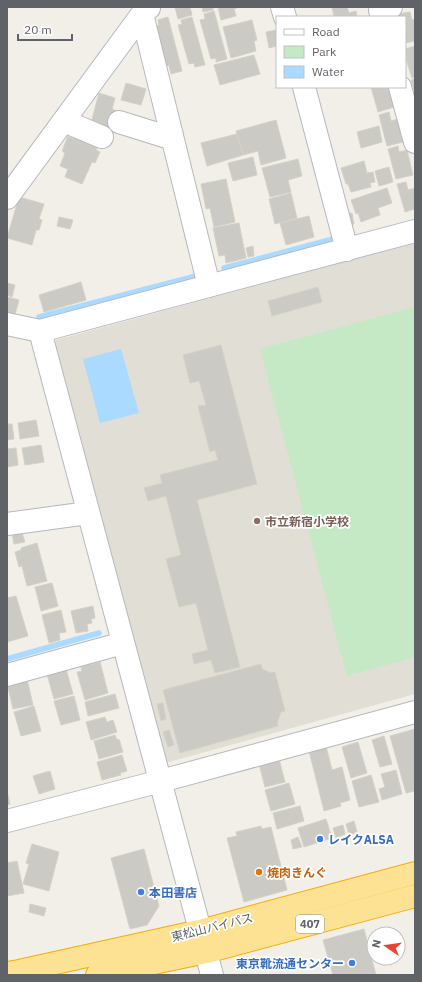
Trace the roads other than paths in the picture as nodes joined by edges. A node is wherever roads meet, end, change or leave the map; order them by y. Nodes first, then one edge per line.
1 (391, 7) edge
2 (146, 11) edge
3 (382, 16) edge
4 (304, 88) edge
5 (400, 88) edge
6 (64, 121) junction
7 (119, 122) dead end
8 (172, 135) junction
9 (102, 137) dead end
10 (415, 142) edge
11 (7, 198) edge
12 (415, 232) edge
13 (348, 250) junction
14 (208, 286) junction
15 (7, 324) edge
16 (40, 331) junction
17 (88, 513) junction
18 (7, 524) edge
19 (123, 643) junction
20 (7, 675) edge
21 (415, 712) edge
22 (161, 781) junction
23 (7, 821) edge
24 (415, 873) edge
25 (415, 896) edge
26 (200, 931) junction
27 (206, 952) junction
28 (7, 973) edge
29 (97, 975) edge
30 (212, 975) edge

1 - 3 street
2 - 6 street
2 - 8 street
4 - 13 street
5 - 10 street
6 - 9 street
6 - 11 street
7 - 8 street
8 - 14 street
12 - 13 street
13 - 14 street
14 - 16 street
15 - 16 street
16 - 17 street
17 - 18 street
17 - 19 street
19 - 20 street
19 - 22 street
21 - 22 street
22 - 23 street
22 - 26 street
24 - 26 highway, 東松山バイパス / 407
25 - 27 highway, 東松山バイパス / 407
26 - 27 street
26 - 28 highway, 東松山バイパス / 407
27 - 29 highway, 東松山バイパス / 407
27 - 30 street

